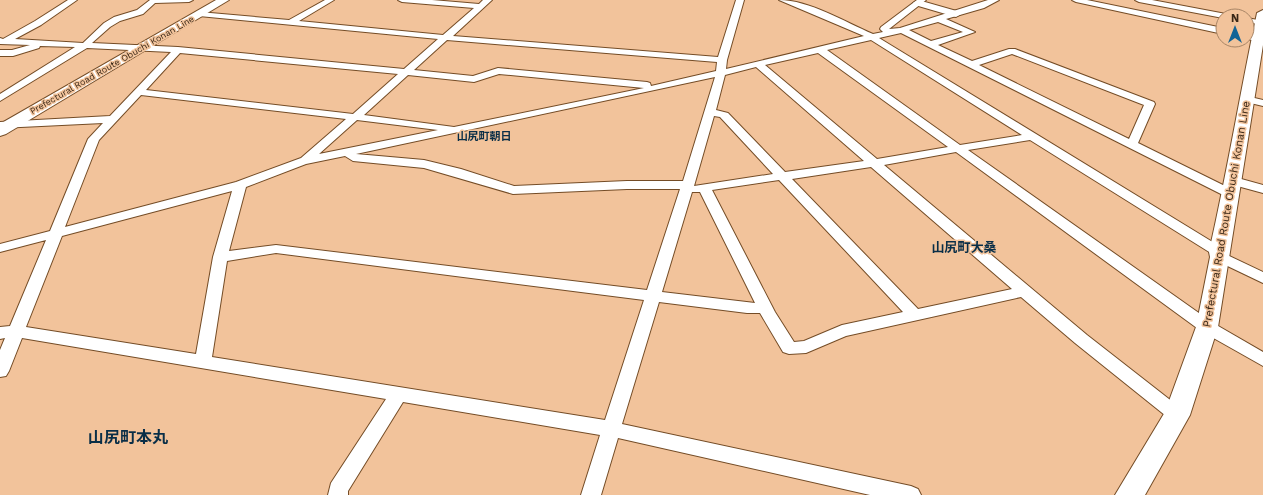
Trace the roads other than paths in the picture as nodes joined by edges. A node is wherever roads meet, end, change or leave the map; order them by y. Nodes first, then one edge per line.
1 (73, 0) edge
2 (189, 0) edge
3 (197, 0) edge
4 (224, 0) edge
5 (330, 0) edge
6 (402, 0) edge
7 (488, 0) edge
8 (740, 0) edge
9 (784, 0) edge
10 (814, 0) edge
11 (906, 0) edge
12 (995, 0) edge
13 (1076, 0) edge
14 (1139, 0) edge
15 (920, 1) edge
16 (1152, 1) edge
17 (481, 6) junction
18 (803, 6) junction
19 (203, 12) junction
20 (956, 14) junction
21 (1215, 14) edge
22 (1145, 15) junction
23 (939, 19) junction
24 (289, 24) junction
25 (1215, 29) edge
26 (1257, 29) edge
27 (902, 30) junction
28 (888, 32) junction
29 (446, 36) junction
30 (870, 36) junction
31 (2, 41) edge
32 (44, 43) junction
33 (931, 44) junction
34 (84, 46) junction
35 (141, 48) junction
36 (819, 49) junction
37 (178, 50) junction
38 (0, 53) edge
39 (722, 60) junction
40 (1258, 63) edge
41 (758, 64) junction
42 (972, 64) junction
43 (407, 72) junction
44 (721, 72) junction
45 (662, 87) junction
46 (140, 92) junction
47 (0, 98) edge
48 (1254, 101) edge
49 (710, 112) junction
50 (355, 117) junction
51 (113, 119) junction
52 (3, 127) edge
53 (464, 129) junction
54 (1034, 136) junction
55 (1132, 145) junction
56 (958, 149) junction
57 (346, 153) junction
58 (304, 161) junction
59 (872, 163) junction
60 (781, 176) junction
61 (240, 185) junction
62 (1233, 187) junction
63 (686, 188) junction
64 (704, 188) junction
65 (1263, 189) edge
66 (57, 234) junction
67 (0, 248) edge
68 (1219, 254) junction
69 (220, 256) junction
70 (1263, 278) edge
71 (1024, 291) junction
72 (652, 296) junction
73 (766, 308) junction
74 (915, 315) junction
75 (1207, 327) junction
76 (8, 332) edge
77 (1263, 360) edge
78 (203, 362) junction
79 (0, 371) edge
80 (399, 394) junction
81 (1177, 415) junction
82 (611, 429) junction
83 (338, 495) edge
84 (591, 495) edge
85 (911, 495) edge
86 (1130, 495) edge

1 - 31 street
2 - 34 street
3 - 19 street
4 - 19 main road, Prefectural Road Route Obuchi Konan Line
5 - 24 street
6 - 17 street
7 - 17 street
8 - 39 street
9 - 18 street
10 - 18 street
11 - 15 street
12 - 20 street
13 - 22 street
14 - 16 street
15 - 20 street
15 - 28 street
16 - 21 street
16 - 22 street
17 - 29 street
18 - 30 street
19 - 24 street
19 - 35 main road, Prefectural Road Route Obuchi Konan Line
20 - 23 street
22 - 25 street
23 - 27 street
23 - 33 street
24 - 29 street
26 - 40 main road, Prefectural Road Route Obuchi Konan Line
27 - 28 street
27 - 33 street
28 - 30 street
29 - 39 street
29 - 43 street
30 - 36 street
30 - 54 street
31 - 32 street
32 - 34 street
32 - 38 street
33 - 42 street
34 - 35 street
34 - 47 street
35 - 37 street
35 - 52 main road, Prefectural Road Route Obuchi Konan Line
36 - 41 street
36 - 56 street
37 - 43 street
37 - 46 street
39 - 44 street
40 - 48 main road, Prefectural Road Route Obuchi Konan Line
41 - 44 street
41 - 59 street
42 - 55 street
42 - 55 street
43 - 45 street
43 - 50 street
44 - 45 street
44 - 49 street
45 - 53 street
46 - 50 street
46 - 51 street
48 - 62 main road, Prefectural Road Route Obuchi Konan Line
49 - 60 street
49 - 63 street
50 - 53 street
50 - 58 street
51 - 52 street
51 - 66 street
53 - 57 street
54 - 56 street
54 - 68 street
55 - 62 street
56 - 59 street
56 - 75 street
57 - 58 street
57 - 63 street
58 - 61 street
59 - 60 street
59 - 71 street
60 - 64 street
60 - 74 street
61 - 66 street
61 - 69 street
62 - 65 street
62 - 68 main road, Prefectural Road Route Obuchi Konan Line
63 - 64 street
63 - 72 street
64 - 73 street
66 - 67 street
66 - 76 street
68 - 70 street
68 - 75 main road, Prefectural Road Route Obuchi Konan Line
69 - 72 street
69 - 78 street
71 - 74 street
71 - 81 street
72 - 73 street
72 - 82 street
73 - 74 street
75 - 77 street
75 - 81 main road, Prefectural Road Route Obuchi Konan Line
76 - 78 street
76 - 79 street
78 - 80 street
80 - 82 street
80 - 83 street
81 - 86 main road, Prefectural Road Route Obuchi Konan Line
82 - 84 street
82 - 85 street

